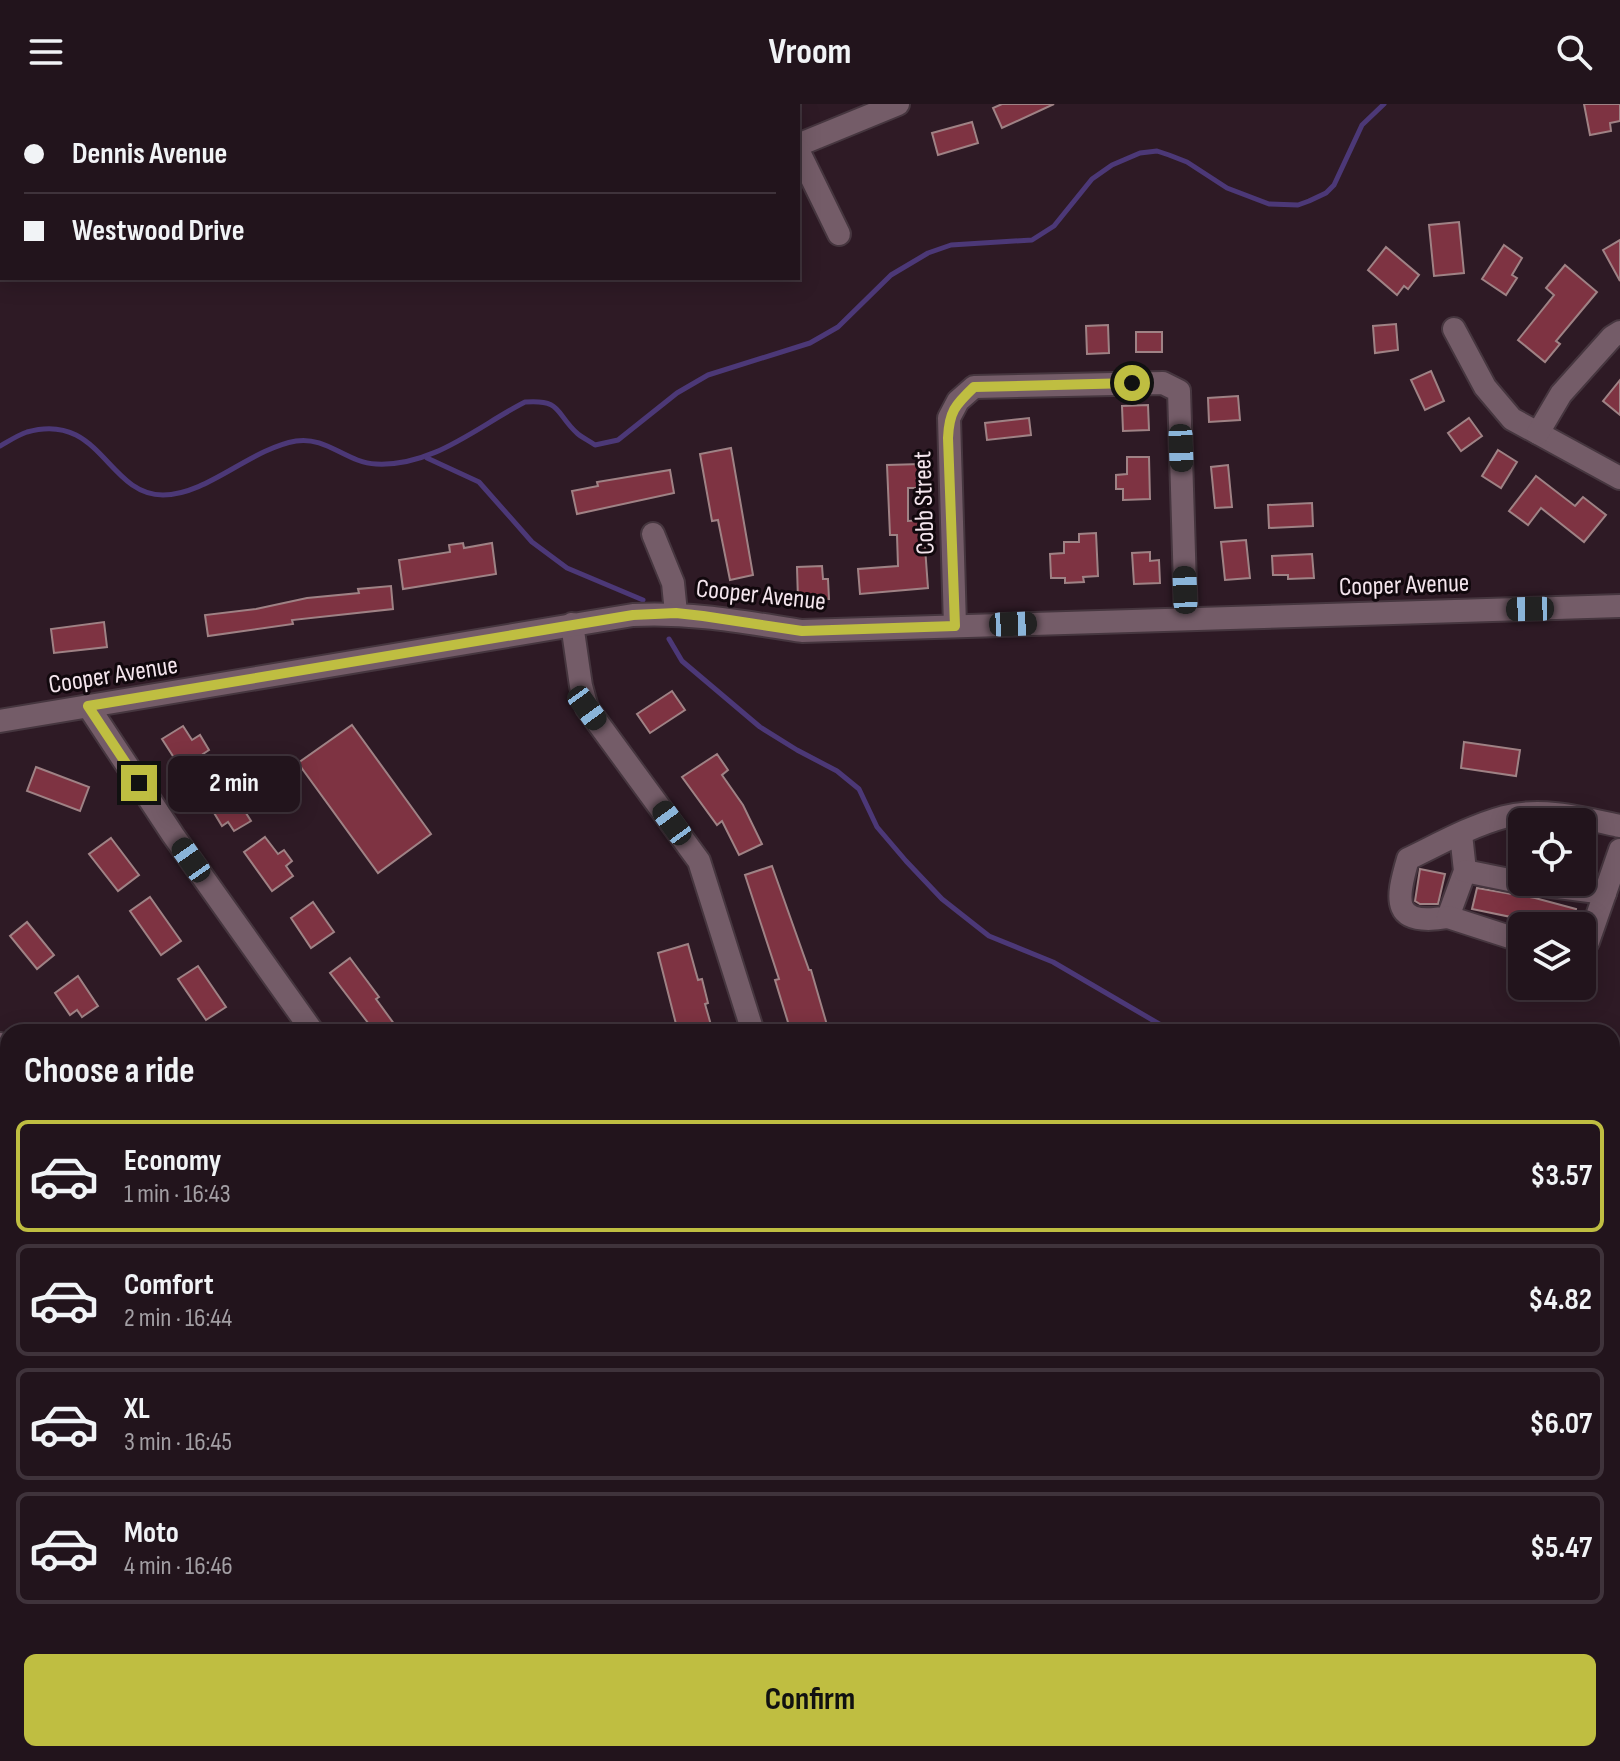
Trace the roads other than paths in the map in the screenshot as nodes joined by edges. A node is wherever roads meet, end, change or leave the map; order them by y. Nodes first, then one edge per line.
1 (898, 104) edge
2 (800, 147) edge
3 (800, 152) edge
4 (839, 234) dead end
5 (1454, 329) dead end
6 (1620, 332) edge
7 (1538, 433) junction
8 (1620, 478) edge
9 (653, 534) dead end
10 (1620, 606) edge
11 (676, 613) junction
12 (1186, 619) junction
13 (572, 624) junction
14 (955, 626) junction
15 (88, 706) junction
16 (0, 721) edge
17 (1620, 826) edge
18 (1461, 834) junction
19 (1620, 850) edge
20 (1465, 871) junction
21 (1605, 893) junction
22 (1448, 917) junction
23 (1596, 919) edge
24 (1508, 936) edge
25 (307, 1024) edge
26 (750, 1024) edge

1 - 2 street
3 - 4 street
5 - 7 street
6 - 7 street
7 - 8 street
9 - 11 street
10 - 12 street, Cooper Avenue
11 - 13 street, Cooper Avenue
11 - 14 street, Cooper Avenue
12 - 14 street, Cooper Avenue
12 - 14 street, Cobb Street
13 - 15 street, Cooper Avenue
13 - 26 street
15 - 16 street, Cooper Avenue
15 - 25 street
17 - 18 street
18 - 20 street
18 - 22 street
19 - 21 street
20 - 21 street
20 - 22 street
21 - 23 street
22 - 24 street

